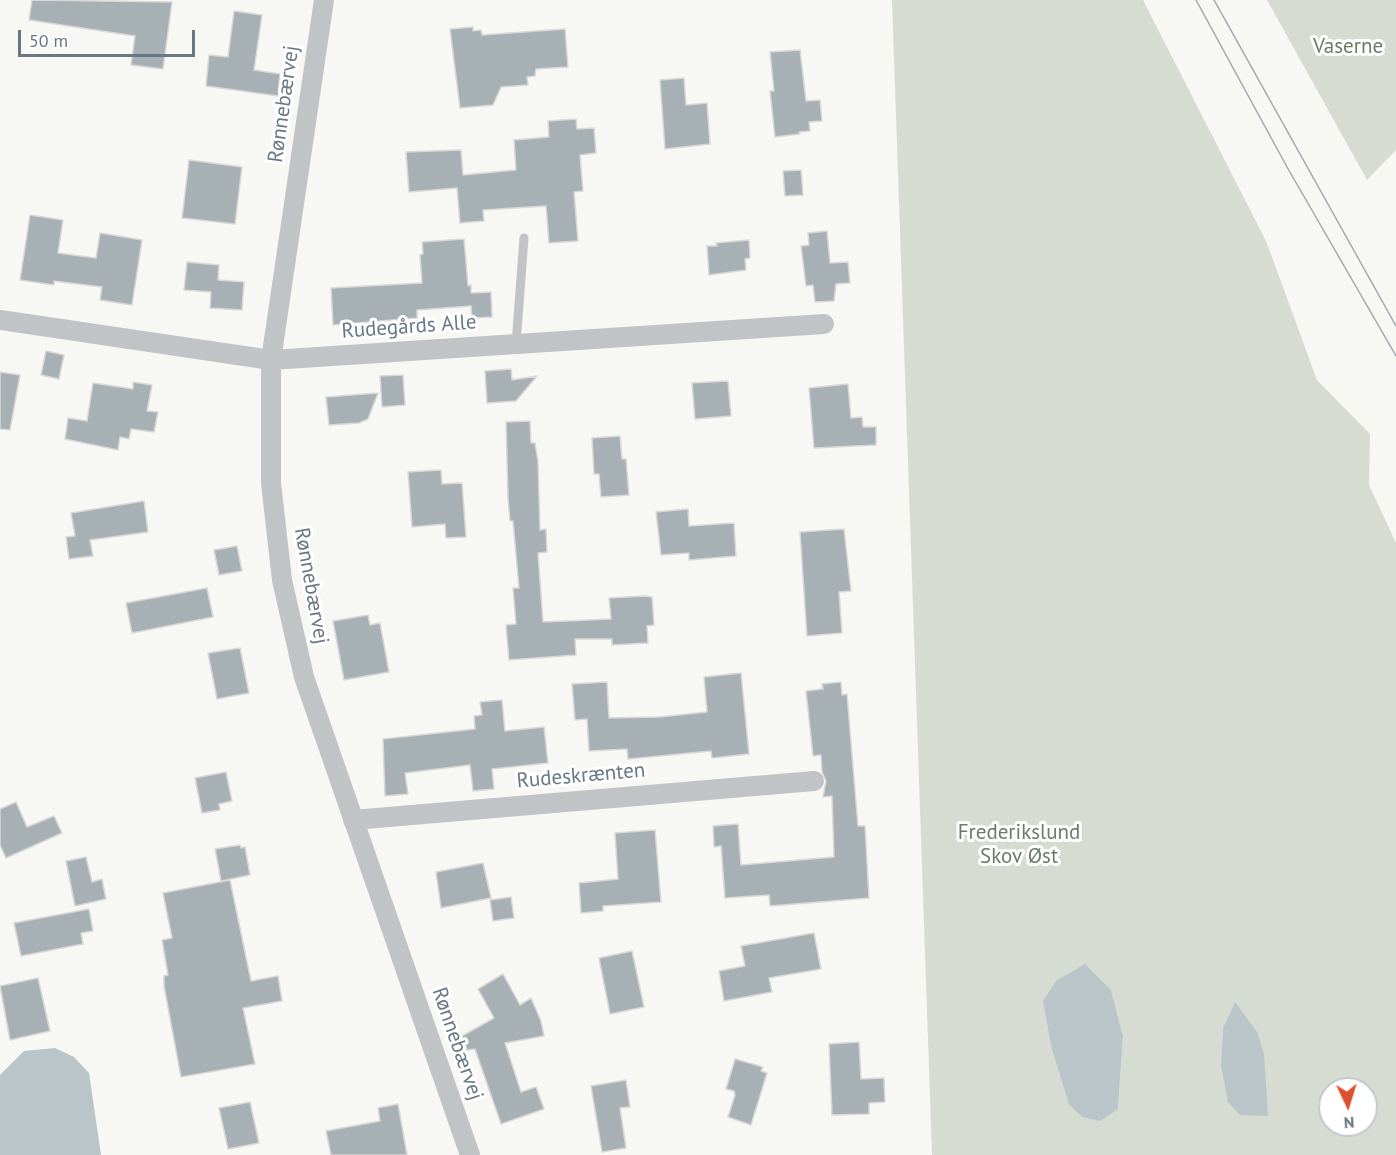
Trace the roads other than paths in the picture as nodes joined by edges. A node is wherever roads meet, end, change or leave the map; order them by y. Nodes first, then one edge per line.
1 (324, 0) edge
2 (524, 238) dead end
3 (0, 320) edge
4 (824, 324) dead end
5 (516, 344) junction
6 (271, 360) junction
7 (814, 781) dead end
8 (353, 820) junction
9 (470, 1155) edge

1 - 6 street, Rønnebærvej
2 - 5 lane
3 - 6 street, Rudegårds Alle
4 - 5 street, Rudegårds Alle
5 - 6 street, Rudegårds Alle
6 - 8 street, Rønnebærvej
7 - 8 street, Rudeskrænten
8 - 9 street, Rønnebærvej

